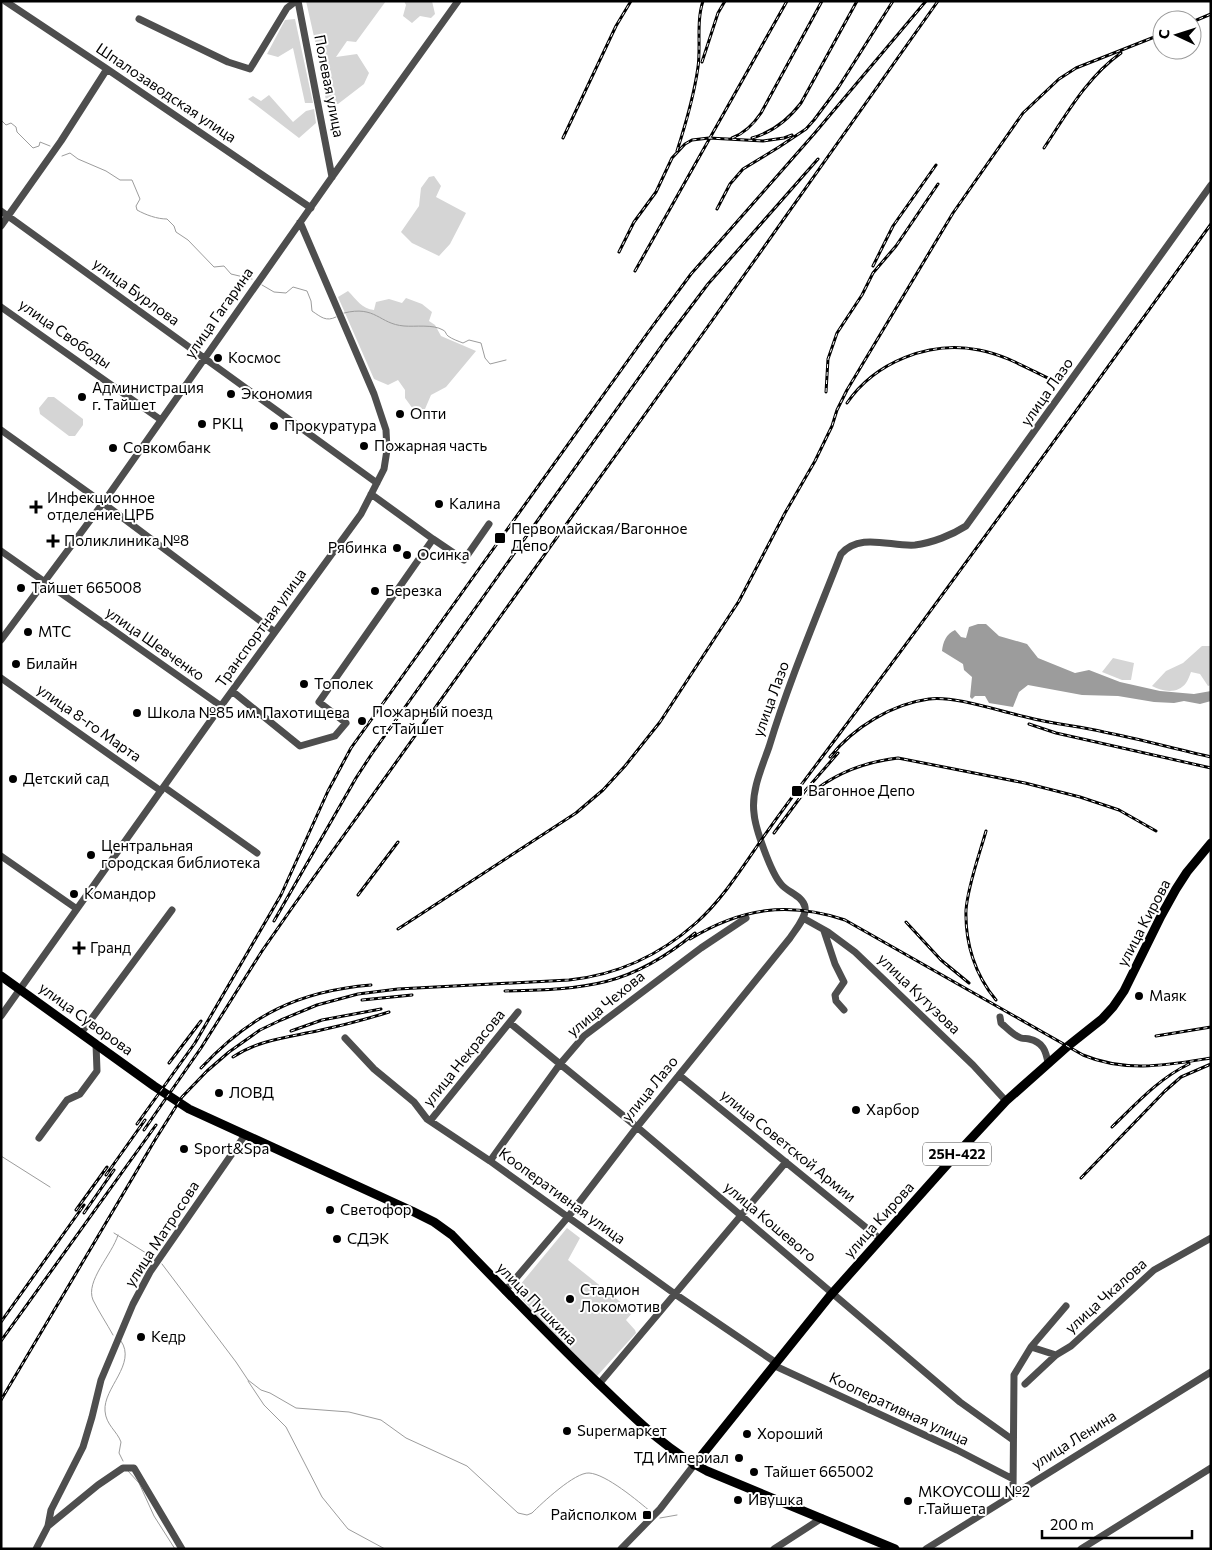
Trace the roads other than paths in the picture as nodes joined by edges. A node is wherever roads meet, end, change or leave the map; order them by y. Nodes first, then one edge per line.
1 (5, 1) edge
2 (297, 1) edge
3 (458, 1) edge
4 (139, 19) dead end
5 (107, 69) junction
6 (332, 177) junction
7 (1211, 185) edge
8 (311, 208) junction
9 (1, 211) edge
10 (9, 216) junction
11 (300, 222) junction
12 (1, 226) edge
13 (1, 307) edge
14 (204, 359) junction
15 (161, 420) junction
16 (1, 430) edge
17 (377, 483) junction
18 (371, 494) junction
19 (103, 503) junction
20 (489, 524) dead end
21 (433, 539) junction
22 (1, 551) edge
23 (43, 582) junction
24 (275, 632) junction
25 (1, 640) edge
26 (1, 678) edge
27 (232, 691) junction
28 (221, 706) junction
29 (162, 789) junction
30 (1211, 843) edge
31 (257, 853) dead end
32 (1, 856) edge
33 (77, 909) junction
34 (172, 910) dead end
35 (746, 918) dead end
36 (802, 918) junction
37 (824, 930) junction
38 (1, 976) edge
39 (20, 988) junction
40 (844, 1010) dead end
41 (518, 1012) dead end
42 (1, 1016) edge
43 (1000, 1017) dead end
44 (510, 1023) junction
45 (82, 1033) junction
46 (345, 1038) dead end
47 (96, 1044) junction
48 (1048, 1063) junction
49 (560, 1064) junction
50 (679, 1075) junction
51 (154, 1086) joint
52 (1006, 1101) junction
53 (430, 1121) junction
54 (637, 1127) junction
55 (245, 1135) junction
56 (39, 1138) dead end
57 (490, 1161) junction
58 (786, 1162) junction
59 (741, 1215) junction
60 (568, 1216) junction
61 (1211, 1238) edge
62 (880, 1239) junction
63 (505, 1291) junction
64 (833, 1293) junction
65 (675, 1294) junction
66 (1066, 1306) dead end
67 (1032, 1347) junction
68 (1056, 1355) junction
69 (774, 1364) junction
70 (1211, 1372) edge
71 (599, 1384) junction
72 (1025, 1384) dead end
73 (1013, 1440) junction
74 (694, 1465) junction
75 (1210, 1470) edge
76 (1013, 1479) junction
77 (1013, 1494) junction
78 (822, 1518) junction
79 (48, 1526) junction
80 (623, 1548) edge
81 (36, 1549) edge
82 (182, 1549) edge
83 (774, 1549) edge
84 (895, 1549) edge
85 (926, 1549) edge
86 (1081, 1549) edge

1 - 5 street, Шпалозаводская улица
2 - 4 street
2 - 6 street, Полевая улица
3 - 6 street, улица Гагарина
5 - 8 street, Шпалозаводская улица
5 - 10 street
6 - 8 street, улица Гагарина
7 - 36 street, улица Лазо
8 - 11 street, улица Гагарина
9 - 10 street, улица Бурлова
10 - 12 street
10 - 14 street, улица Бурлова
11 - 14 street, улица Гагарина
11 - 17 street, Транспортная улица
13 - 15 street, улица Свободы
14 - 15 street, улица Гагарина
14 - 17 street, улица Бурлова
15 - 19 street, улица Гагарина
16 - 19 street
17 - 18 street, Транспортная улица
18 - 21 street
18 - 24 street, Транспортная улица
19 - 23 street, улица Гагарина
19 - 24 street
20 - 21 street
21 - 27 street
22 - 23 street, улица Шевченко
23 - 25 street, улица Гагарина
23 - 28 street, улица Шевченко
24 - 27 street, Транспортная улица
26 - 29 street, улица 8-го Марта
27 - 28 street, Транспортная улица
28 - 29 street, Транспортная улица
29 - 31 street, улица 8-го Марта
29 - 33 street, Транспортная улица
30 - 48 main road, улица Кирова / 25Н-422
32 - 33 street
33 - 39 street, Транспортная улица
34 - 45 street
35 - 49 street, улица Чехова
36 - 37 street, улица Кутузова
36 - 50 street, улица Лазо
37 - 40 street
37 - 52 street, улица Кутузова
38 - 39 main road, улица Суворова
39 - 42 street, Транспортная улица
39 - 45 main road, улица Суворова
41 - 44 street, улица Некрасова
43 - 48 street
44 - 49 street, улица Кошевого
44 - 53 street, улица Некрасова
45 - 47 main road, улица Суворова
46 - 53 street, Кооперативная улица
47 - 51 main road, улица Суворова
47 - 56 street
48 - 52 main road, улица Кирова / 25Н-422
49 - 54 street, улица Кошевого
49 - 57 street, улица Чехова
50 - 54 street, улица Лазо
50 - 58 street, улица Советской Армии
51 - 55 main road, улица Пушкина
52 - 62 main road, улица Кирова / 25Н-422
53 - 57 street, Кооперативная улица
54 - 59 street, улица Кошевого
54 - 60 street, улица Лазо
55 - 63 main road, улица Пушкина
55 - 79 street, улица Матросова
57 - 60 street, Кооперативная улица
58 - 59 street
58 - 62 street, улица Советской Армии
59 - 64 street, улица Кошевого
59 - 65 street
60 - 63 street, улица Лазо
60 - 65 street, Кооперативная улица
61 - 68 street, улица Чкалова
62 - 64 main road, улица Кирова / 25Н-422
63 - 71 main road, улица Пушкина
64 - 69 main road, улица Кирова / 25Н-422
64 - 73 street, улица Кошевого
65 - 69 street, Кооперативная улица
65 - 71 street
66 - 67 street
67 - 68 street
67 - 73 street
68 - 72 street, улица Чкалова
69 - 74 main road, улица Кирова / 25Н-422
69 - 76 street, Кооперативная улица
70 - 77 street, улица Ленина
71 - 74 main road, улица Пушкина
73 - 76 street
74 - 78 main road, улица Пушкина
74 - 80 street, улица Кирова
75 - 86 street
76 - 77 street
77 - 85 street, улица Ленина
78 - 83 street
78 - 84 main road, улица Пушкина
79 - 81 street, улица Матросова
79 - 82 street

